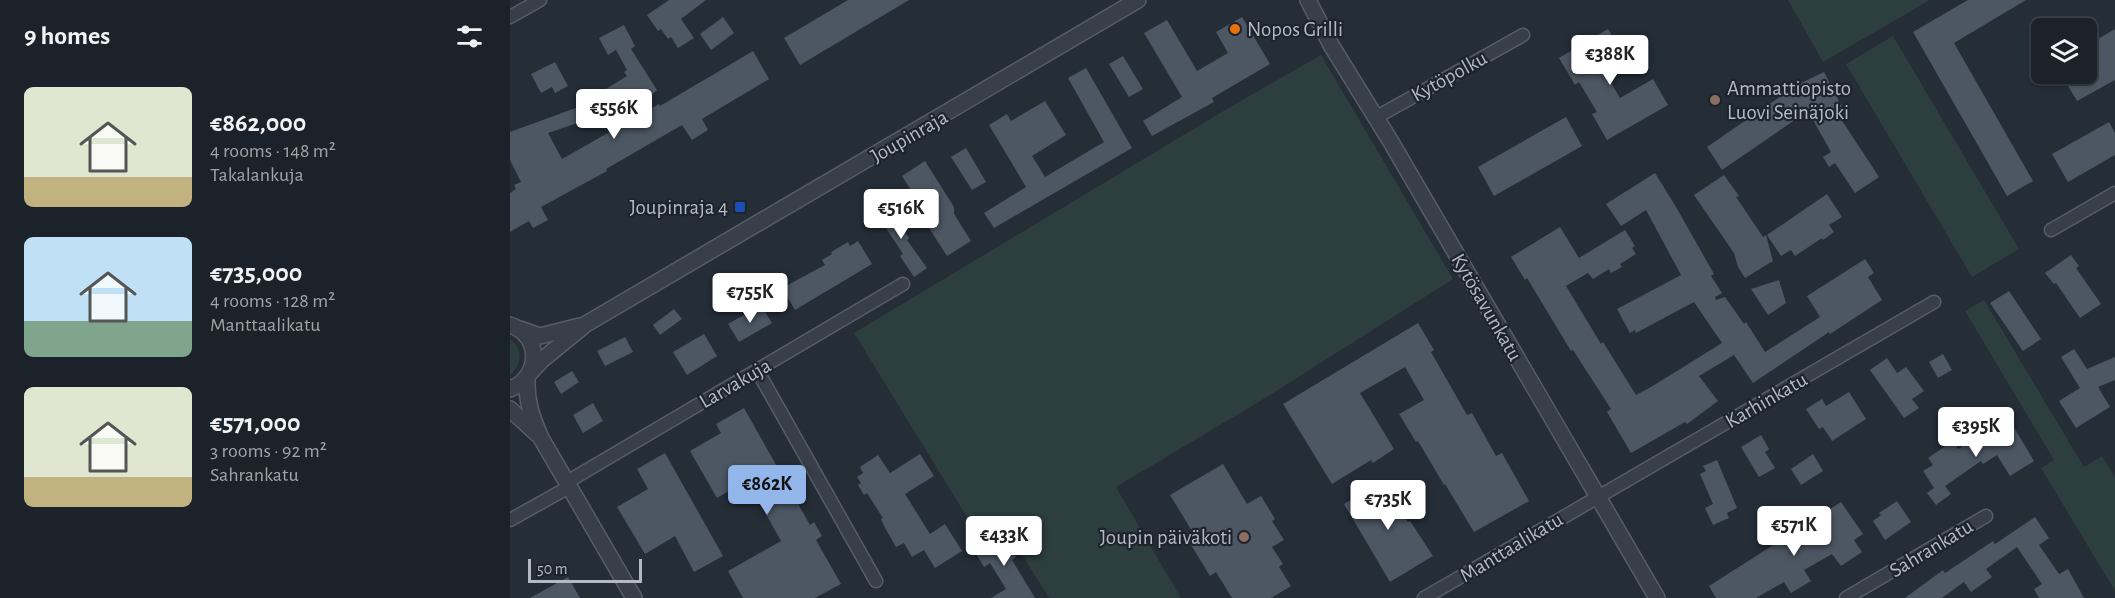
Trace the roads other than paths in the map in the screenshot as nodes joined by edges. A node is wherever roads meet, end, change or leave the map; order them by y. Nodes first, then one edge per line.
1 (540, 0) edge
2 (1138, 0) edge
3 (1299, 0) edge
4 (1308, 0) edge
5 (1315, 16) junction
6 (510, 17) edge
7 (1523, 35) dead end
8 (1375, 118) junction
9 (2115, 193) edge
10 (2051, 230) dead end
11 (903, 284) dead end
12 (1934, 302) dead end
13 (586, 324) junction
14 (515, 327) edge
15 (756, 370) junction
16 (529, 376) junction
17 (510, 389) edge
18 (510, 409) edge
19 (541, 438) junction
20 (568, 485) junction
21 (1598, 497) junction
22 (1986, 516) dead end
23 (510, 520) edge
24 (876, 581) dead end
25 (634, 598) edge
26 (1424, 598) edge
27 (1657, 598) edge
28 (1846, 598) edge

1 - 6 street
2 - 13 street, Joupinraja
3 - 5 street, Kytösavunkatu
4 - 5 street, Kytösavunkatu
5 - 8 street, Kytösavunkatu
7 - 8 street, Kytöpolku
8 - 21 street, Kytösavunkatu
9 - 10 street
11 - 15 street, Larvakuja
12 - 21 street, Karhinkatu
13 - 14 street, Joupinraja
13 - 16 street, Joupinraja
14 - 16 street
15 - 20 street, Larvakuja
15 - 24 street
16 - 17 street, Joupinraja
16 - 19 street
18 - 19 street
19 - 20 street
20 - 23 street, Larvakuja
20 - 25 street
21 - 26 street, Manttaalikatu
21 - 27 street, Kytösavunkatu
22 - 28 street, Sahrankatu

